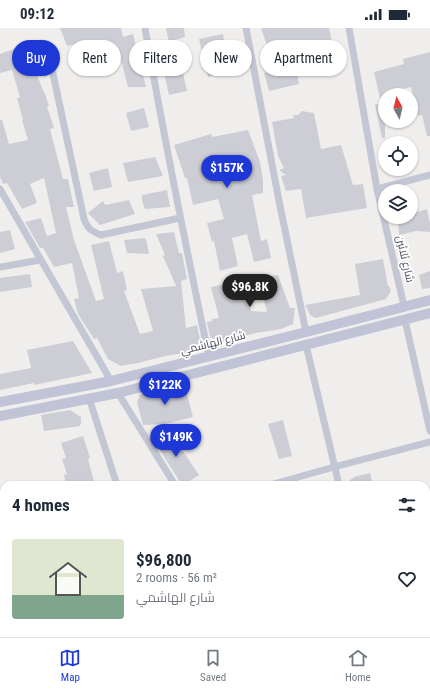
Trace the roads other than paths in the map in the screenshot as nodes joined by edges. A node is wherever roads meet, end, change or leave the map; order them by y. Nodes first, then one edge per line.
1 (145, 28) edge
2 (246, 28) edge
3 (349, 28) edge
4 (53, 76) edge
5 (430, 175) edge
6 (0, 189) edge
7 (377, 189) junction
8 (180, 218) junction
9 (40, 260) junction
10 (0, 267) edge
11 (430, 300) edge
12 (404, 306) junction
13 (430, 313) edge
14 (405, 320) junction
15 (306, 332) junction
16 (306, 345) junction
17 (209, 357) junction
18 (111, 381) junction
19 (118, 393) junction
20 (89, 398) junction
21 (0, 402) edge
22 (0, 416) edge
23 (430, 431) edge
24 (430, 442) edge
25 (334, 467) junction
26 (116, 481) edge
27 (173, 481) edge
28 (284, 481) edge
29 (338, 481) edge

1 - 8 street
2 - 15 street
3 - 7 street, شارع ثلاثين
4 - 8 street
5 - 7 street
6 - 9 street
7 - 12 street, شارع ثلاثين
8 - 17 street
9 - 10 street
9 - 18 street
11 - 12 main road, شارع الهاشمي
12 - 15 main road, شارع الهاشمي
13 - 14 main road
14 - 16 main road
14 - 23 street
15 - 17 main road, شارع الهاشمي
16 - 19 main road
16 - 25 street
17 - 18 main road, شارع الهاشمي
18 - 19 main road
18 - 21 main road, شارع الهاشمي
19 - 20 main road
19 - 27 street
20 - 22 main road
20 - 26 street
24 - 25 street
25 - 28 street
25 - 29 street

